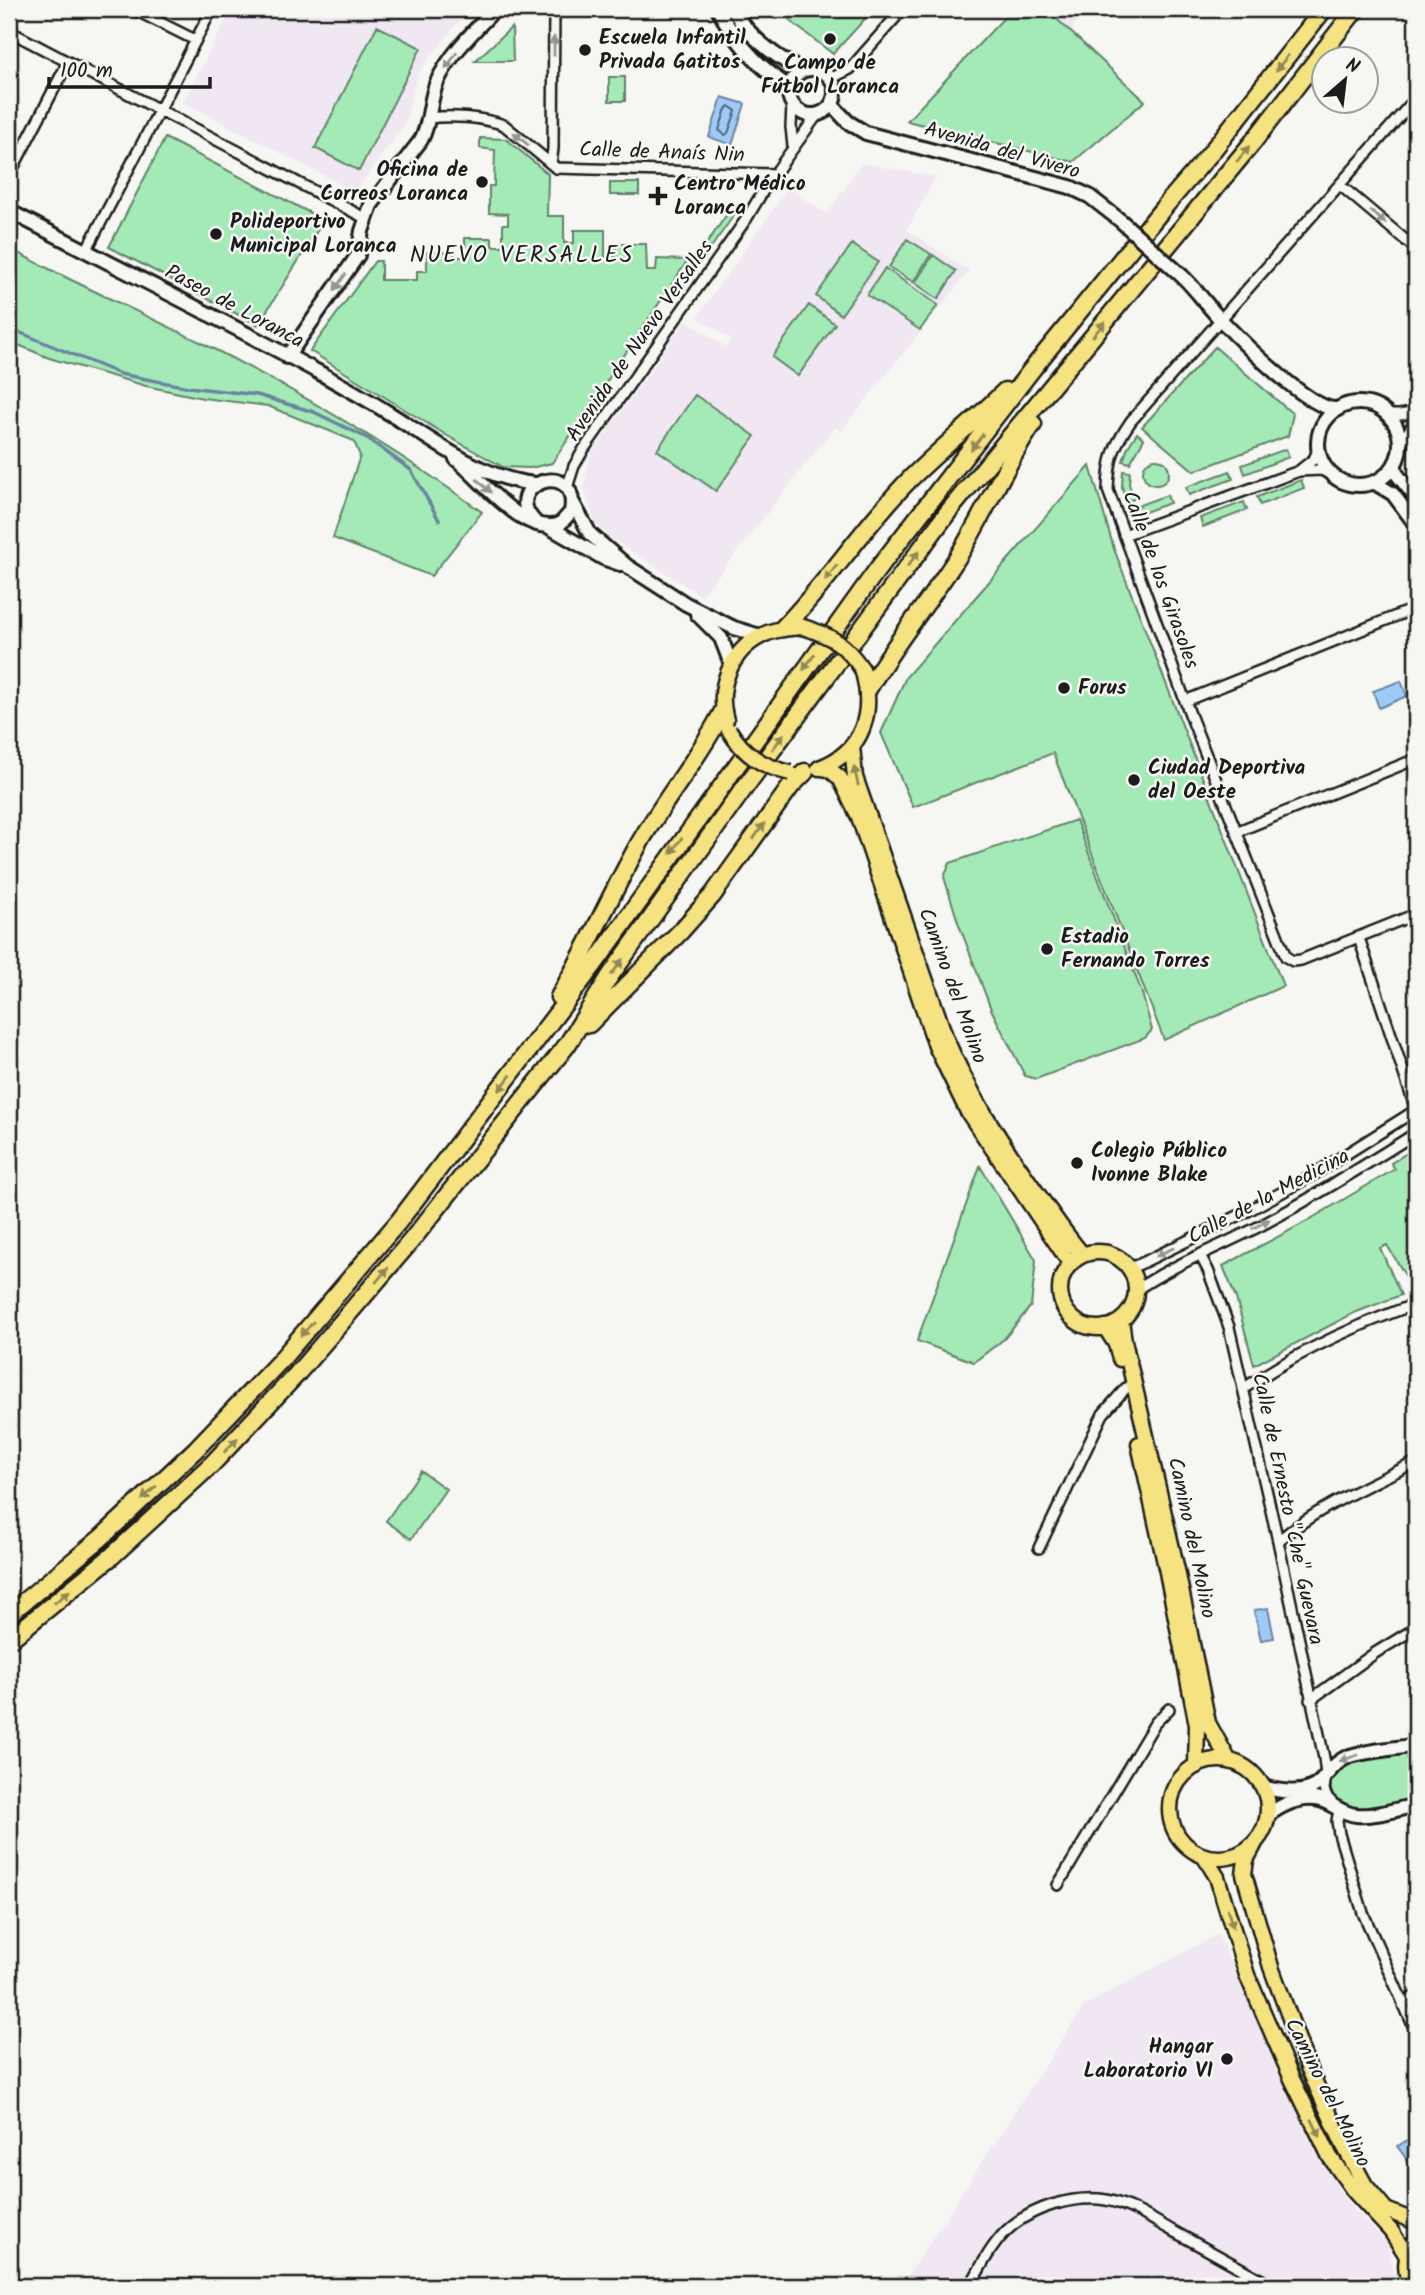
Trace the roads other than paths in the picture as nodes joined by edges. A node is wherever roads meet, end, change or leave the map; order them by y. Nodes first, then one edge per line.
1 (133, 9) edge
2 (212, 9) edge
3 (495, 9) edge
4 (554, 9) edge
5 (718, 9) edge
6 (733, 9) edge
7 (902, 9) edge
8 (1324, 9) edge
9 (1356, 9) edge
10 (9, 31) edge
11 (195, 40) junction
12 (68, 62) junction
13 (802, 71) junction
14 (832, 78) junction
15 (789, 87) junction
16 (1416, 97) edge
17 (792, 105) junction
18 (832, 105) junction
19 (159, 110) junction
20 (817, 115) junction
21 (428, 118) junction
22 (793, 146) junction
23 (551, 163) junction
24 (775, 174) junction
25 (9, 176) edge
26 (1339, 185) junction
27 (9, 211) edge
28 (365, 218) junction
29 (1416, 249) edge
30 (86, 251) junction
31 (1220, 319) junction
32 (287, 357) junction
33 (1033, 368) junction
34 (1056, 382) junction
35 (1304, 396) junction
36 (1336, 409) junction
37 (1416, 412) edge
38 (1389, 415) junction
39 (1416, 419) edge
40 (1320, 428) junction
41 (437, 444) junction
42 (1401, 444) junction
43 (1318, 450) junction
44 (1395, 467) junction
45 (1299, 471) junction
46 (1330, 474) junction
47 (1375, 483) junction
48 (535, 484) junction
49 (567, 488) junction
50 (1416, 498) edge
51 (573, 503) junction
52 (536, 523) junction
53 (1416, 524) edge
54 (549, 527) junction
55 (1124, 535) junction
56 (627, 566) junction
57 (686, 604) junction
58 (1416, 608) edge
59 (783, 628) junction
60 (760, 636) junction
61 (731, 664) junction
62 (868, 689) junction
63 (1185, 701) junction
64 (723, 711) junction
65 (852, 746) junction
66 (1416, 759) edge
67 (822, 768) junction
68 (798, 772) junction
69 (1236, 832) junction
70 (1416, 914) edge
71 (1359, 938) junction
72 (546, 1028) junction
73 (567, 1045) junction
74 (1416, 1110) edge
75 (1415, 1134) edge
76 (1200, 1255) junction
77 (1076, 1258) junction
78 (1129, 1268) junction
79 (1136, 1290) junction
80 (1416, 1304) edge
81 (1121, 1320) junction
82 (1105, 1327) junction
83 (1126, 1388) junction
84 (1243, 1389) junction
85 (1416, 1462) edge
86 (1279, 1541) junction
87 (1039, 1548) dead end
88 (9, 1614) edge
89 (1416, 1628) edge
90 (9, 1640) edge
91 (1310, 1700) junction
92 (1169, 1709) dead end
93 (1416, 1745) edge
94 (1229, 1761) junction
95 (1196, 1766) junction
96 (1326, 1775) junction
97 (1263, 1787) junction
98 (1416, 1805) edge
99 (1339, 1810) junction
100 (1268, 1815) junction
101 (1255, 1843) junction
102 (1204, 1856) junction
103 (1058, 1885) dead end
104 (1416, 1995) edge
105 (1403, 2004) junction
106 (1416, 2032) edge
107 (1416, 2222) edge
108 (1416, 2240) edge
109 (1407, 2256) junction
110 (1407, 2283) edge
111 (970, 2286) edge
112 (1272, 2286) edge

1 - 11 street
2 - 11 street
3 -> 21 street
23 -> 4 street, Calle de Anaís Nin
5 - 15 street
6 - 13 street
7 - 14 street
8 -> 33 highway
34 -> 9 highway
10 - 12 street
11 - 19 street
12 - 19 street
12 - 25 street
13 - 14 street
13 - 15 street
14 - 18 street
15 - 17 street
16 - 26 street, Calle de los Girasoles
17 - 20 street
17 - 22 street
18 - 20 street
18 - 31 street, Avenida del Vivero, bridge
19 - 28 street
19 - 30 street
20 - 22 street, Avenida de Nuevo Versalles
23 -> 21 street, Calle de Anaís Nin
21 - 28 street
22 - 24 street, Avenida de Nuevo Versalles
23 - 24 street, Calle de Anaís Nin
24 - 49 street, Avenida de Nuevo Versalles
26 -> 29 street
26 - 31 street, Calle de los Girasoles
27 - 30 street, Paseo de Loranca
28 -> 32 street
30 - 32 street, Paseo de Loranca
31 - 35 street, Avenida del Vivero
31 - 55 street, Calle de los Girasoles
32 - 41 street, Paseo de Loranca
33 -> 59 highway
33 -> 72 highway
34 - 62 highway
73 -> 34 highway
35 - 36 street, Avenida del Vivero
35 - 40 street, Avenida del Vivero
36 - 38 street
36 - 40 street
37 - 38 street
38 - 42 street
39 - 42 street
40 - 43 street
41 - 48 street, Paseo de Loranca
41 -> 52 street, Paseo de Loranca
42 - 44 street
43 - 45 street
43 - 46 street
44 - 47 street
44 - 50 street
45 - 46 street
45 - 55 street
46 - 47 street
47 - 53 street
48 - 49 street
48 - 52 street
49 - 51 street
51 - 54 street
51 - 56 street
52 - 54 street
54 - 56 street
55 - 63 street, Calle de los Girasoles
56 - 57 street
57 - 60 street
57 - 61 street
58 - 63 street
59 - 60 main road
59 - 62 main road, bridge
60 - 61 main road
61 - 64 main road
62 - 65 main road
63 - 69 street, Calle de los Girasoles
64 - 68 main road, bridge
64 - 72 highway
65 - 67 main road
77 -> 65 main road, Camino del Molino
66 - 69 street
67 - 68 main road
67 - 77 main road, Camino del Molino
73 -> 68 highway
69 - 71 street, Calle de los Girasoles
70 - 71 street
71 - 74 street
72 -> 88 highway
90 -> 73 highway
74 -> 78 street
76 -> 75 street, Calle de la Medicina
76 - 79 street, Calle de la Medicina
76 - 84 street, Calle de Ernesto "Che" Guevara
77 - 78 main road
77 - 82 main road
78 - 79 main road
79 - 81 main road
80 - 84 street
81 - 82 main road
81 - 94 main road, Camino del Molino
82 - 83 main road, Camino del Molino
83 - 87 street
83 - 95 main road, Camino del Molino
84 - 86 street, Calle de Ernesto "Che" Guevara
85 - 86 street
86 - 91 street, Calle de Ernesto "Che" Guevara
89 - 91 street
91 - 96 street, Calle de Ernesto "Che" Guevara
92 - 103 street
93 -> 96 street
94 - 95 main road
94 - 97 main road
95 - 102 main road
96 - 97 street
96 - 99 street, Calle de Ernesto "Che" Guevara
97 - 100 main road
98 - 99 street
99 - 100 street
99 - 105 street
100 - 101 main road
101 - 102 main road
101 - 107 main road, Camino del Molino
102 -> 109 main road, Camino del Molino
104 - 105 street
105 - 106 street
108 - 109 main road
109 - 110 main road
111 - 112 street

